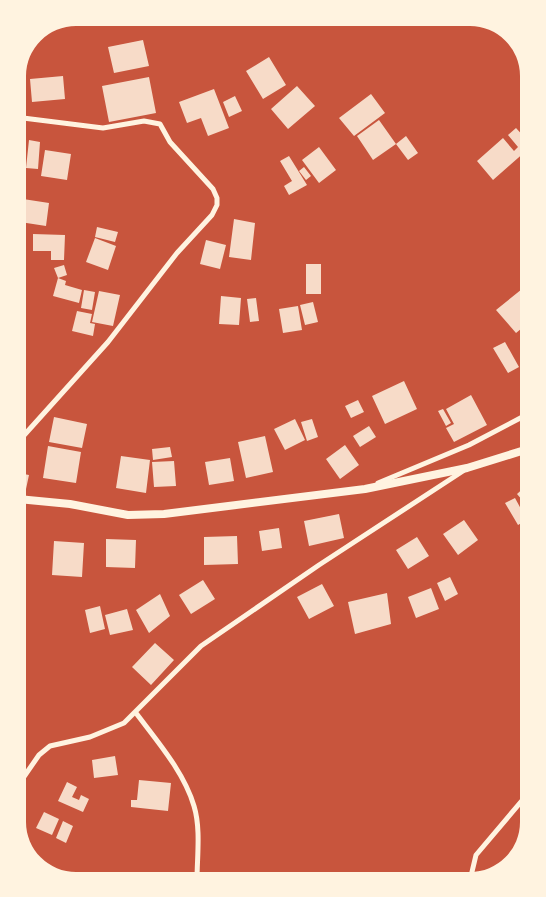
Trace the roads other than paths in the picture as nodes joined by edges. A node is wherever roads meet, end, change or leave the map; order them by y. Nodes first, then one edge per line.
1 (26, 118) edge
2 (520, 418) edge
3 (26, 433) edge
4 (520, 451) edge
5 (467, 468) junction
6 (365, 489) junction
7 (26, 500) edge
8 (136, 712) junction
9 (26, 774) edge
10 (520, 803) edge
11 (197, 871) edge
12 (472, 872) edge

1 - 3 street
2 - 6 street
4 - 5 main road
5 - 6 main road
5 - 8 street
6 - 7 main road
8 - 9 street
8 - 11 street
10 - 12 street

